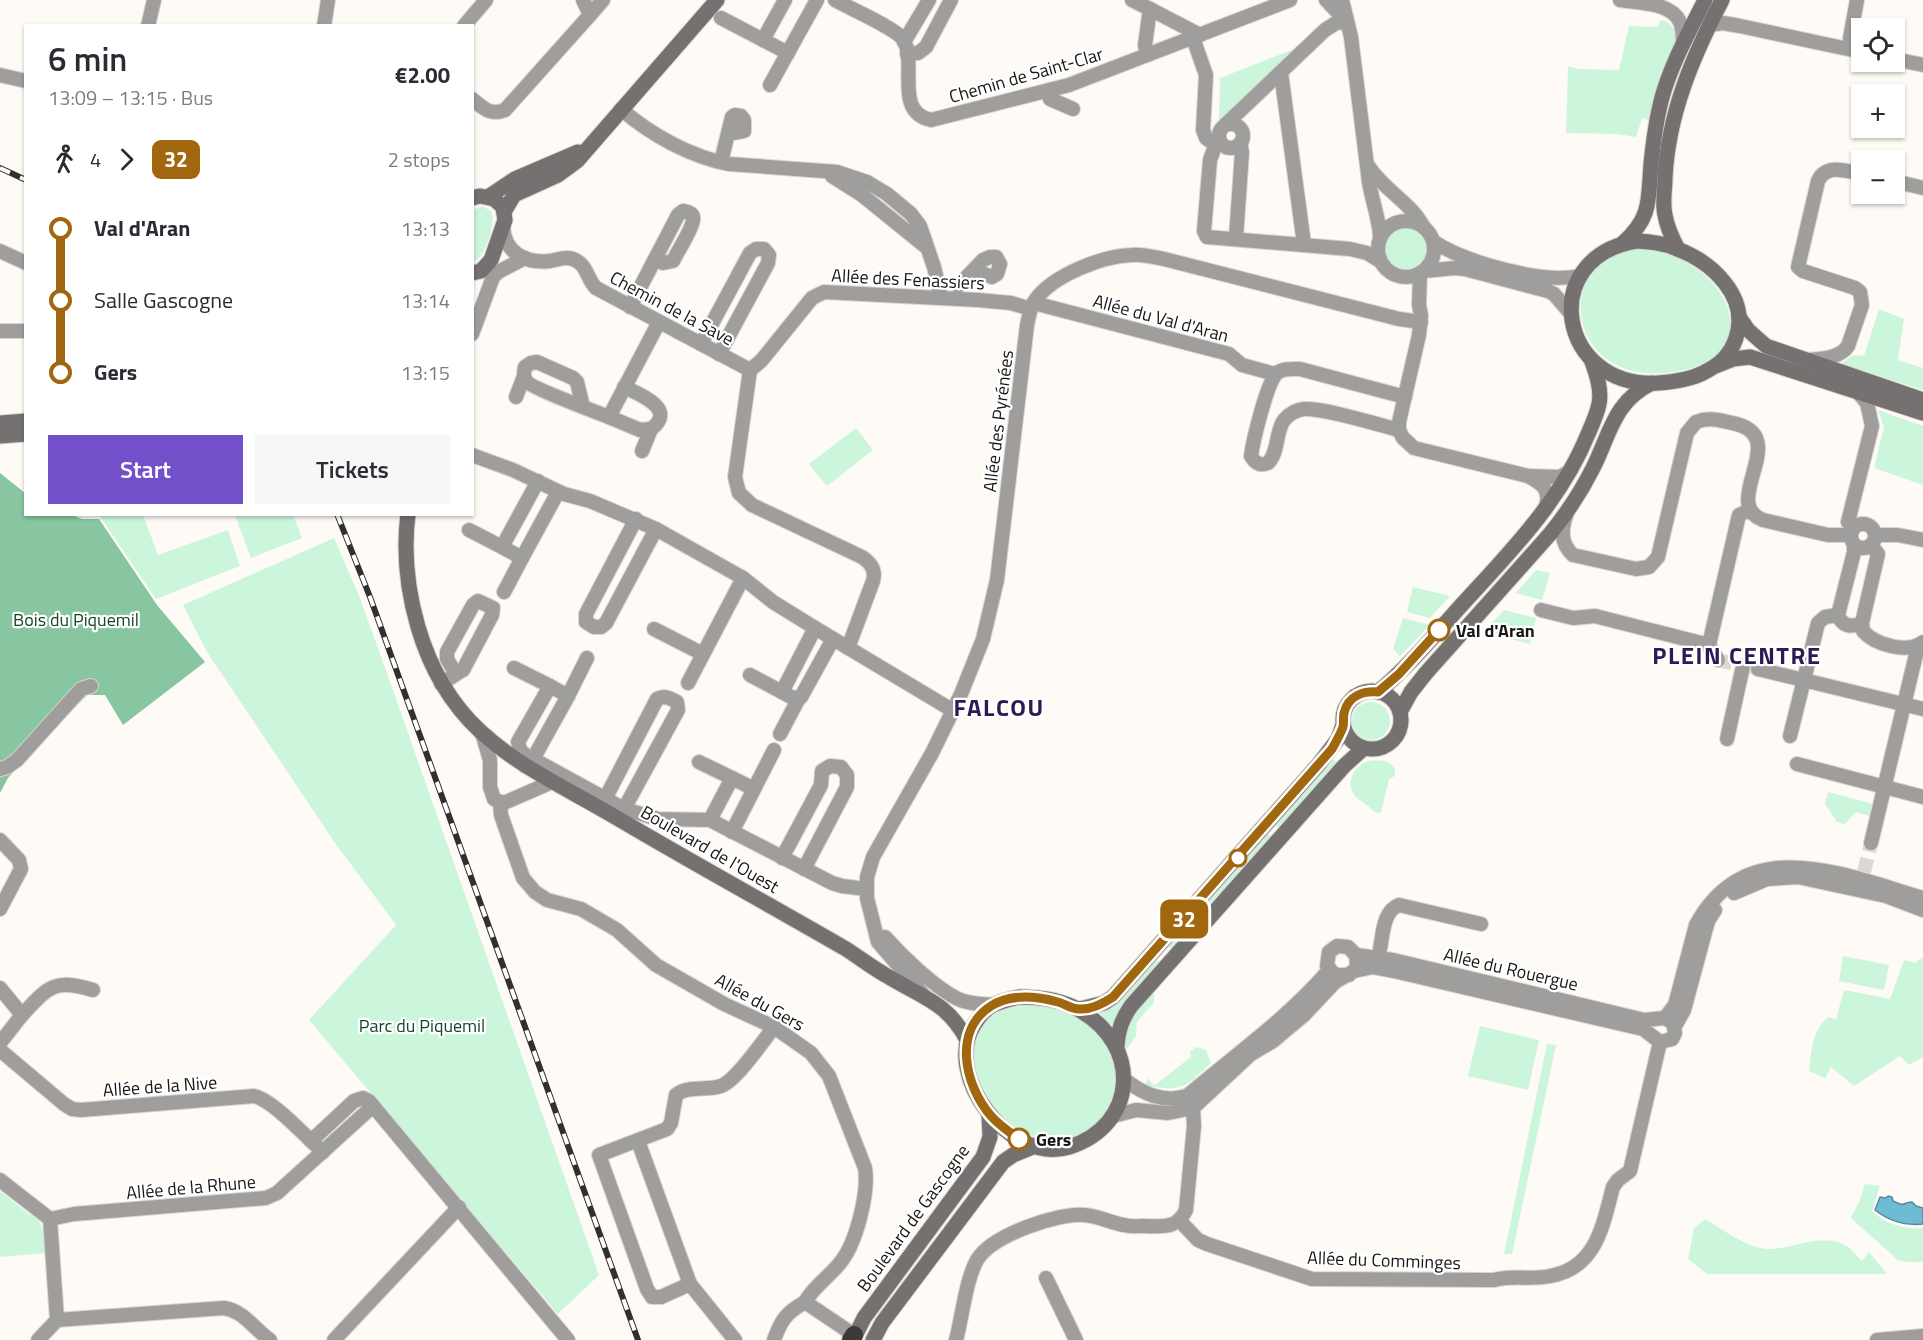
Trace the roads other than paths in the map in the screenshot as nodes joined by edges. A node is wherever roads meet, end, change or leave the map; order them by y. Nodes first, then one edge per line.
1 (154, 0) edge
2 (328, 0) edge
3 (486, 0) edge
4 (583, 0) edge
5 (603, 0) edge
6 (717, 0) edge
7 (785, 0) edge
8 (817, 0) edge
9 (835, 0) edge
10 (929, 0) edge
11 (951, 0) edge
12 (1132, 0) edge
13 (1290, 0) edge
14 (1326, 0) edge
15 (1342, 0) edge
16 (1620, 0) edge
17 (1705, 0) edge
18 (1722, 0) edge
19 (1857, 0) edge
20 (1150, 9) junction
21 (590, 15) junction
22 (721, 18) dead end
23 (1854, 18) edge
24 (1347, 22) junction
25 (148, 24) edge
26 (324, 24) edge
27 (466, 24) edge
28 (1710, 25) junction
29 (1197, 36) junction
30 (763, 40) junction
31 (1683, 45) junction
32 (906, 48) junction
33 (1851, 50) edge
34 (789, 52) junction
35 (1147, 55) junction
36 (1905, 61) edge
37 (1923, 65) edge
38 (1281, 73) junction
39 (0, 75) edge
40 (24, 81) edge
41 (770, 85) dead end
42 (1047, 91) junction
43 (474, 101) edge
44 (1245, 105) junction
45 (621, 109) junction
46 (1073, 109) dead end
47 (1225, 125) junction
48 (728, 134) dead end
49 (1241, 136) junction
50 (590, 144) junction
51 (1218, 144) junction
52 (721, 162) junction
53 (1368, 166) junction
54 (1851, 172) edge
55 (1905, 184) edge
56 (1923, 188) edge
57 (477, 197) edge
58 (504, 219) junction
59 (1424, 226) junction
60 (1236, 238) junction
61 (1379, 238) junction
62 (1434, 242) junction
63 (1623, 243) junction
64 (1304, 244) junction
65 (1350, 249) junction
66 (1678, 249) junction
67 (0, 250) edge
68 (525, 258) junction
69 (655, 259) dead end
70 (1380, 261) junction
71 (24, 262) edge
72 (974, 270) dead end
73 (1422, 272) junction
74 (474, 273) edge
75 (1398, 276) junction
76 (1580, 276) junction
77 (939, 283) junction
78 (958, 286) junction
79 (941, 297) junction
80 (973, 299) junction
81 (1419, 305) junction
82 (1033, 306) junction
83 (630, 307) junction
84 (1571, 314) junction
85 (1739, 317) junction
86 (659, 322) junction
87 (1421, 322) junction
88 (474, 329) edge
89 (0, 331) edge
90 (24, 331) edge
91 (701, 344) junction
92 (719, 354) junction
93 (1592, 359) junction
94 (1806, 360) junction
95 (1718, 365) junction
96 (750, 370) junction
97 (1275, 374) junction
98 (524, 376) junction
99 (1652, 383) junction
100 (624, 387) junction
101 (1856, 390) junction
102 (516, 397) dead end
103 (1405, 398) junction
104 (1923, 400) edge
105 (583, 407) junction
106 (1923, 413) edge
107 (609, 417) junction
108 (24, 421) edge
109 (0, 423) edge
110 (651, 429) junction
111 (1399, 430) junction
112 (24, 434) edge
113 (0, 436) edge
114 (642, 451) dead end
115 (474, 456) edge
116 (1570, 471) junction
117 (1528, 476) junction
118 (538, 481) junction
119 (558, 492) junction
120 (1750, 510) junction
121 (1568, 512) junction
122 (408, 516) edge
123 (1542, 516) junction
124 (636, 519) junction
125 (656, 529) junction
126 (469, 530) dead end
127 (1852, 536) junction
128 (1873, 540) junction
129 (1923, 540) edge
130 (502, 547) junction
131 (522, 558) junction
132 (743, 578) junction
133 (504, 592) dead end
134 (1541, 609) dead end
135 (1838, 615) junction
136 (1862, 623) junction
137 (815, 628) junction
138 (654, 629) dead end
139 (833, 639) junction
140 (1921, 644) edge
141 (1709, 645) junction
142 (848, 648) junction
143 (703, 654) junction
144 (587, 658) dead end
145 (1718, 660) dead end
146 (1743, 666) dead end
147 (514, 668) dead end
148 (1758, 669) tunnel mouth
149 (456, 674) junction
150 (750, 675) dead end
151 (1804, 680) junction
152 (688, 683) dead end
153 (441, 684) junction
154 (91, 686) dead end
155 (549, 686) junction
156 (782, 692) junction
157 (1378, 692) junction
158 (568, 696) junction
159 (799, 698) junction
160 (1903, 705) junction
161 (1923, 709) edge
162 (952, 710) junction
163 (1400, 712) junction
164 (1343, 725) junction
165 (642, 728) junction
166 (482, 734) junction
167 (780, 734) dead end
168 (1790, 736) dead end
169 (662, 739) junction
170 (1727, 740) dead end
171 (1365, 747) junction
172 (774, 750) dead end
173 (529, 762) junction
174 (699, 762) dead end
175 (1797, 764) dead end
176 (0, 769) edge
177 (732, 778) junction
178 (552, 782) junction
179 (1885, 788) junction
180 (754, 789) junction
181 (1923, 797) edge
182 (500, 802) junction
183 (614, 807) junction
184 (710, 820) junction
185 (732, 832) junction
186 (0, 840) edge
187 (1871, 843) tunnel mouth
188 (782, 858) junction
189 (804, 869) junction
190 (866, 889) junction
191 (1923, 898) edge
192 (0, 909) edge
193 (1923, 910) edge
194 (874, 924) junction
195 (1481, 924) dead end
196 (1380, 949) dead end
197 (1356, 955) junction
198 (1329, 970) junction
199 (1351, 973) junction
200 (0, 988) edge
201 (93, 990) dead end
202 (925, 997) junction
203 (993, 1005) junction
204 (1080, 1010) junction
205 (22, 1015) junction
206 (1666, 1021) junction
207 (774, 1027) junction
208 (1657, 1038) junction
209 (967, 1040) junction
210 (0, 1043) edge
211 (1117, 1047) junction
212 (0, 1050) edge
213 (1124, 1079) junction
214 (1190, 1102) junction
215 (373, 1106) junction
216 (989, 1115) junction
217 (1113, 1116) junction
218 (638, 1140) junction
219 (311, 1141) junction
220 (1035, 1146) junction
221 (323, 1152) junction
222 (0, 1180) edge
223 (459, 1207) junction
224 (50, 1219) junction
225 (1179, 1220) junction
226 (1046, 1278) dead end
227 (690, 1284) junction
228 (805, 1302) junction
229 (57, 1320) junction
230 (1923, 1336) edge
231 (853, 1338) edge
232 (38, 1340) edge
233 (270, 1340) edge
234 (334, 1340) edge
235 (568, 1340) edge
236 (735, 1340) edge
237 (774, 1340) edge
238 (873, 1340) edge
239 (956, 1340) edge
240 (1076, 1340) edge
241 (1877, 1340) edge

1 - 25 street
2 - 26 street
3 - 27 street
4 - 21 street
5 - 21 street
6 - 45 street
7 - 30 street
8 - 34 street
9 - 32 street
10 - 32 street
11 - 32 street
12 - 20 street
13 - 29 street, Chemin de Saint-Clar
14 - 24 street
15 - 24 street
16 - 31 street
17 - 31 street
18 - 28 street
19 - 23 street
20 - 29 street
20 - 35 street
21 - 43 street
22 - 30 street
24 - 38 street
24 - 53 street
28 - 33 street
28 - 66 street
29 - 35 street, Chemin de Saint-Clar
29 - 51 street
30 - 34 street
31 - 63 street
32 - 42 street, Chemin de Saint-Clar
34 - 41 street
35 - 42 street, Chemin de Saint-Clar
36 - 37 street
38 - 44 street
38 - 64 street
39 - 40 street
42 - 46 street
44 - 47 street
44 - 49 street
45 - 50 street
45 - 52 street
47 - 49 street
47 - 51 street
48 - 52 street
49 - 51 street
49 - 60 street
50 - 57 street
50 - 58 street
51 - 60 street
52 - 77 street
53 - 59 street
53 - 61 street
54 - 94 street
55 - 56 street
57 - 58 street
58 - 68 street, Chemin de la Save
58 - 74 street
59 - 61 street
59 - 62 street
60 - 64 street
61 - 65 street
61 - 70 street
62 - 73 street
62 - 76 street
63 - 66 street
63 - 76 street
64 - 65 street
65 - 70 street
66 - 85 street
67 - 71 street
68 - 83 street, Chemin de la Save
68 - 88 street
69 - 83 street
70 - 75 street
72 - 78 street
73 - 75 street
73 - 81 street
73 - 84 street
75 - 81 street
76 - 84 street
77 - 78 street
77 - 79 street
78 - 80 street
79 - 80 street, Allée des Fenassiers
79 - 96 street, Allée des Fenassiers
80 - 82 street, Allée des Fenassiers
81 - 87 street
82 - 87 street
82 - 97 street, Allée du Val d'Aran
82 - 162 street, Allée des Pyrénées
83 - 86 street, Chemin de la Save
84 - 93 street
85 - 94 street
85 - 95 street
86 - 91 street, Chemin de la Save
86 - 100 street
87 - 103 street
89 - 90 street
91 - 92 street, Chemin de la Save
91 - 92 street
92 - 96 street, Chemin de la Save
93 - 99 street
93 - 116 street
94 - 104 street
95 - 99 street
95 - 101 street
96 - 142 street
97 - 103 street
97 - 111 street
98 - 102 street
98 - 105 street
98 - 105 street
99 - 121 street
100 - 107 street
100 - 110 street
101 - 106 street
101 - 127 street
103 - 111 street
105 - 107 street
107 - 110 street
108 - 109 street
110 - 114 street
111 - 117 street
112 - 113 street
115 - 118 street
116 - 117 street
116 - 123 street
117 - 123 street
118 - 119 street
118 - 130 street
119 - 124 street
119 - 131 street
120 - 121 street
120 - 127 street
120 - 141 street
121 - 163 street
122 - 153 street, Boulevard de l'Ouest
123 - 157 street
124 - 125 street
124 - 125 street
125 - 132 street
126 - 130 street
127 - 128 street
127 - 128 street
127 - 135 street
128 - 129 street
128 - 136 street
130 - 131 street
131 - 133 street
132 - 137 street
132 - 143 street
134 - 141 street
135 - 136 street
135 - 151 street
136 - 140 street
137 - 139 street
137 - 156 street
138 - 143 street
139 - 142 street
139 - 159 street
140 - 160 street
141 - 145 street
142 - 162 street
143 - 152 street
144 - 158 street
146 - 170 street
147 - 155 street
148 - 151 street
149 - 149 street
149 - 153 street
150 - 156 street
151 - 160 street
151 - 168 street
153 - 166 street, Boulevard de l'Ouest
154 - 176 street
155 - 158 street
155 - 173 street
156 - 159 street
157 - 163 street
157 - 164 street
158 - 173 street
159 - 167 street
160 - 161 street
160 - 179 street
162 - 190 street, Allée des Pyrénées
163 - 171 street
164 - 171 street
164 - 204 street
165 - 169 street
165 - 169 street, Boulevard de l'Ouest
165 - 183 street, Boulevard de l'Ouest
166 - 173 street, Boulevard de l'Ouest
166 - 182 street, Allée du Gers
169 - 183 street, Boulevard de l'Ouest
171 - 211 street
172 - 180 street
173 - 178 street, Boulevard de l'Ouest
173 - 183 street
174 - 177 street
175 - 179 street
177 - 180 street
177 - 184 street
178 - 182 street
178 - 183 street, Boulevard de l'Ouest
179 - 181 street
179 - 187 street
180 - 185 street
182 - 207 street, Allée du Gers
183 - 184 street
183 - 202 street, Boulevard de l'Ouest
184 - 185 street
185 - 188 street
186 - 192 street
188 - 189 street
188 - 189 street
189 - 190 street
190 - 194 street, Allée des Pyrénées
191 - 206 street
193 - 206 street
194 - 202 street, Allée des Pyrénées
194 - 203 street, Allée des Pyrénées
195 - 196 street
197 - 198 street
197 - 199 street
197 - 206 street, Allée du Rouergue
198 - 199 street
198 - 214 street
199 - 208 street, Allée du Rouergue
199 - 214 street
200 - 205 street
201 - 205 street
202 - 209 street, Boulevard de l'Ouest
203 - 204 street
203 - 209 street
204 - 211 street
205 - 210 street
206 - 208 street
206 - 208 street
207 - 218 street
207 - 228 street, Allée du Gers
208 - 225 street, Allée du Comminges
209 - 216 street
211 - 213 street
212 - 219 street, Allée de la Nive
213 - 214 street
213 - 217 street
214 - 217 street
214 - 225 street
215 - 219 street
215 - 221 street, Allée de la Rhune
215 - 223 street
216 - 220 street
216 - 231 street, Boulevard de Gascogne
217 - 220 street
218 - 227 street
218 - 227 street
219 - 221 street, Allée de la Nive
220 - 238 street, Boulevard de Gascogne
221 - 224 street, Allée de la Rhune
222 - 224 street
223 - 234 street
223 - 235 street
224 - 229 street
225 - 239 street
226 - 240 street
227 - 236 street
228 - 231 street
228 - 237 street, Allée du Gers
229 - 232 street
229 - 233 street
230 - 241 street

